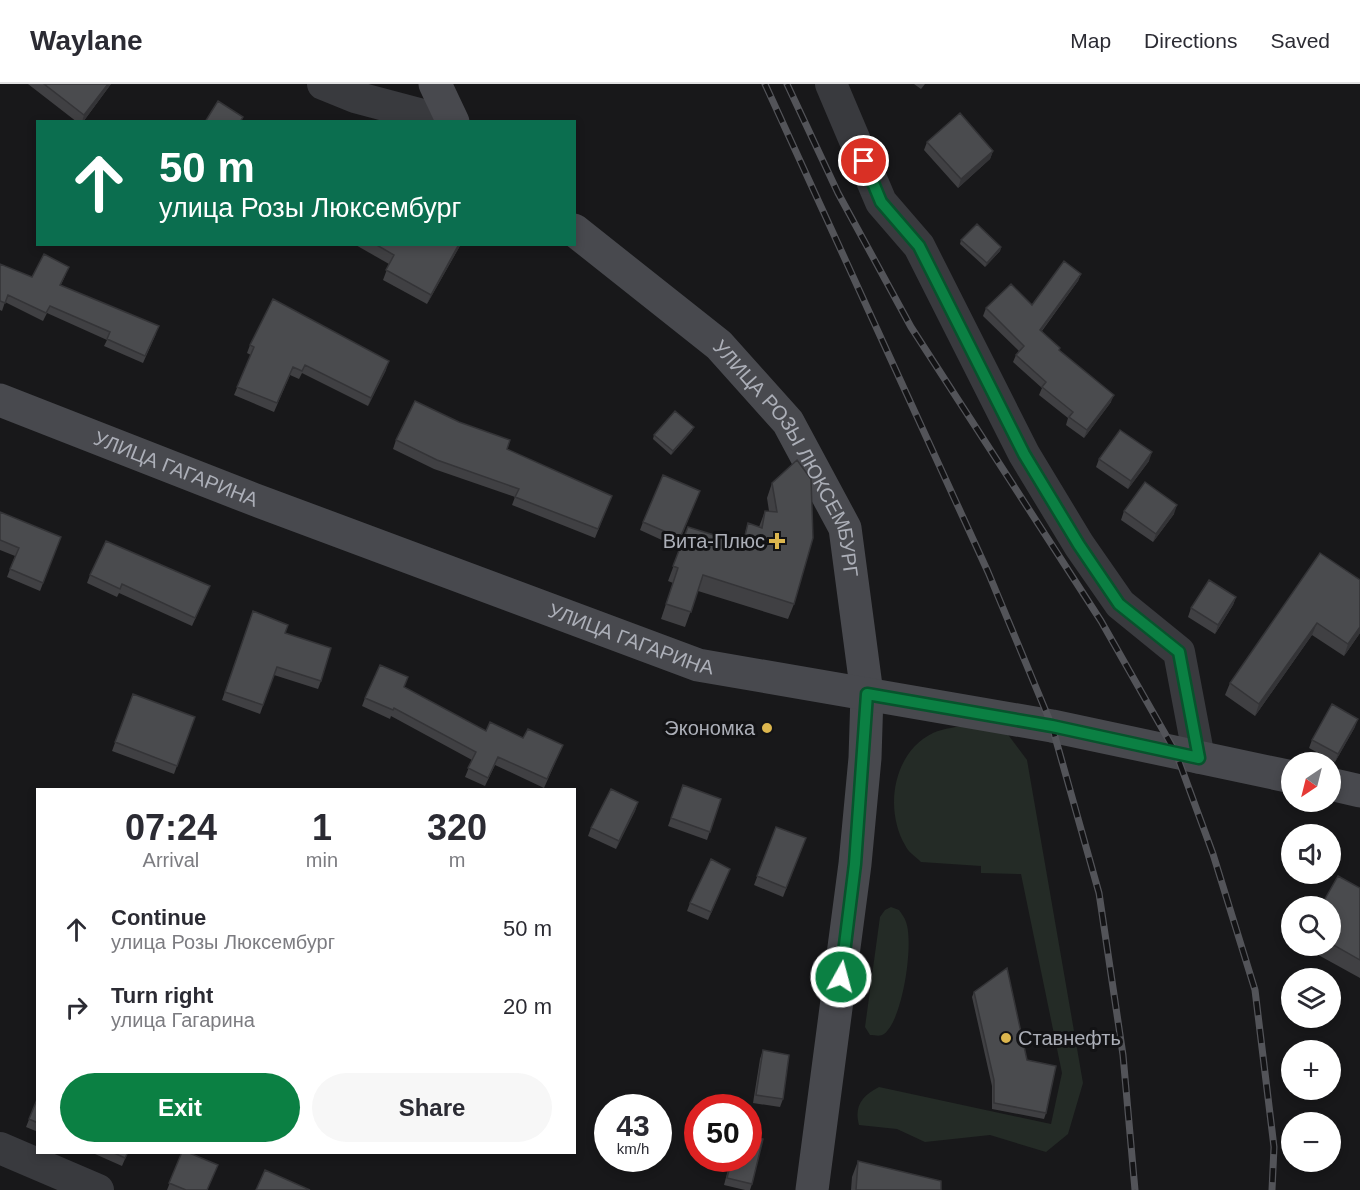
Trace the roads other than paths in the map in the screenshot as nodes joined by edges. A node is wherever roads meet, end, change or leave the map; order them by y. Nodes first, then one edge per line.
1 (323, 84) edge
2 (435, 84) edge
3 (831, 84) edge
4 (441, 120) edge
5 (452, 120) edge
6 (576, 232) edge
7 (0, 400) edge
8 (867, 694) junction
9 (1199, 758) junction
10 (1281, 775) edge
11 (1341, 787) edge
12 (1360, 791) edge
13 (0, 1148) edge
14 (98, 1190) edge
15 (812, 1190) edge

1 - 4 street
2 - 5 main road
3 - 9 street
6 - 8 main road, УЛИЦА РОЗЫ ЛЮКСЕМБУРГ
7 - 8 main road, УЛИЦА ГАГАРИНА
8 - 9 main road, УЛИЦА ГАГАРИНА
8 - 15 main road, УЛИЦА РОЗЫ ЛЮКСЕМБУРГ
9 - 10 main road, УЛИЦА ГАГАРИНА
11 - 12 main road
13 - 14 street

